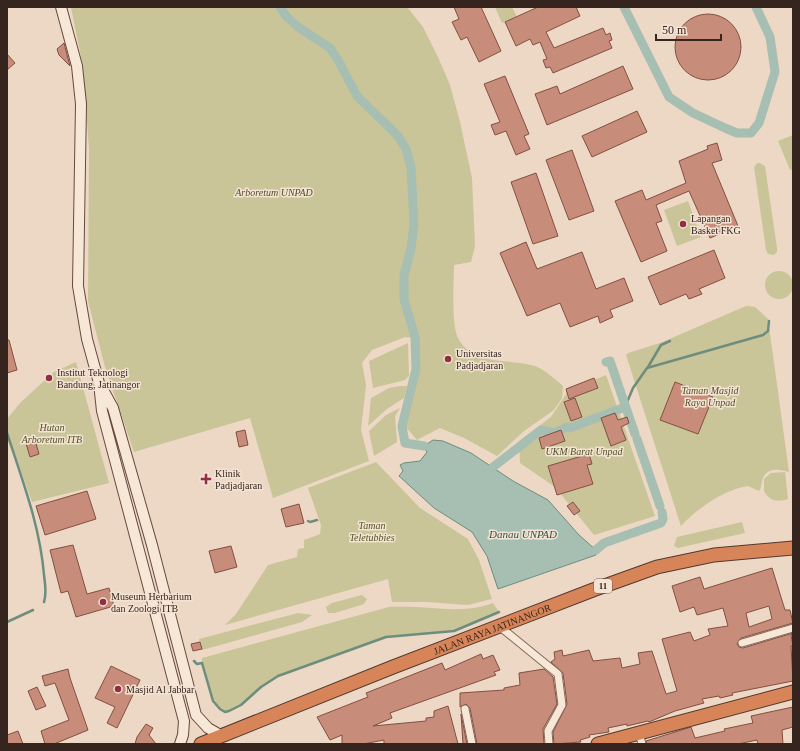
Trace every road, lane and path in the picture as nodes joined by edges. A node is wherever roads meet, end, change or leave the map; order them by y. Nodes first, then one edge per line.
1 (61, 7) edge
2 (99, 382) junction
3 (793, 548) edge
4 (499, 626) junction
5 (793, 628) edge
6 (177, 641) junction
7 (742, 643) dead end
8 (165, 644) junction
9 (793, 692) edge
10 (465, 708) dead end
11 (641, 739) edge
12 (219, 740) edge
13 (180, 744) edge
14 (201, 744) edge
15 (472, 744) edge
16 (549, 744) edge
17 (598, 744) edge

1 - 2 main road
2 - 6 main road
2 - 8 main road
3 - 4 highway, JALAN RAYA JATINANGOR / 11
4 - 12 highway, JALAN RAYA JATINANGOR / 11
4 - 16 street
5 - 7 street
6 - 8 street
6 - 12 main road
8 - 13 main road
9 - 11 highway
10 - 15 street
11 - 17 highway
12 - 14 highway, JALAN RAYA JATINANGOR / 11

